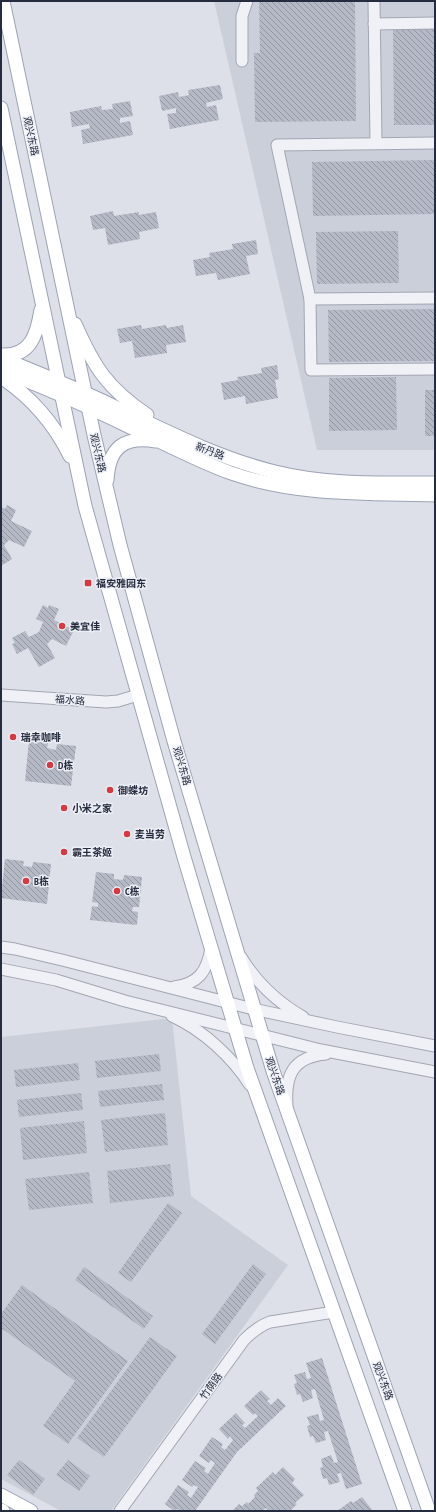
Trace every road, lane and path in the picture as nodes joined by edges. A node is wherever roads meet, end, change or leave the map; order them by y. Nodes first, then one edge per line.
1 (4, 1) edge
2 (247, 1) edge
3 (374, 1) edge
4 (435, 23) edge
5 (374, 24) junction
6 (242, 61) dead end
7 (1, 108) edge
8 (435, 142) edge
9 (376, 143) junction
10 (42, 298) junction
11 (435, 298) edge
12 (310, 299) junction
13 (65, 300) junction
14 (1, 356) edge
15 (435, 369) edge
16 (1, 370) edge
17 (1, 376) edge
18 (58, 382) junction
19 (84, 393) junction
20 (61, 395) junction
21 (87, 407) junction
22 (163, 442) junction
23 (192, 444) junction
24 (77, 470) junction
25 (435, 484) edge
26 (106, 487) junction
27 (435, 495) edge
28 (1, 695) edge
29 (138, 695) junction
30 (234, 945) junction
31 (1, 947) edge
32 (211, 948) junction
33 (1, 969) edge
34 (171, 988) junction
35 (227, 1002) junction
36 (154, 1008) junction
37 (253, 1009) junction
38 (312, 1022) junction
39 (235, 1028) junction
40 (262, 1036) junction
41 (435, 1046) edge
42 (341, 1055) junction
43 (435, 1072) edge
44 (255, 1092) junction
45 (287, 1112) junction
46 (334, 1312) junction
47 (1, 1495) edge
48 (30, 1511) edge
49 (120, 1511) edge
50 (405, 1511) edge
51 (429, 1511) edge

1 - 13 main road, 观兴东路
2 - 6 street
3 - 5 street
4 - 5 street
5 - 9 street
7 - 10 main road
8 - 9 street
9 - 12 street
10 - 14 main road
10 - 18 main road
11 - 12 street
12 - 15 street
13 - 19 main road, 观兴东路
13 - 23 main road
14 - 18 main road, 新丹路
16 - 20 main road, 新丹路
17 - 24 main road
18 - 19 main road, 新丹路
18 - 20 main road
19 - 21 main road, 观兴东路
19 - 23 main road, 新丹路
20 - 21 main road, 新丹路
20 - 24 main road
21 - 22 main road, 新丹路
21 - 26 main road, 观兴东路
22 - 26 main road
22 - 27 main road, 新丹路
23 - 25 main road, 新丹路
24 - 29 main road
26 - 30 main road, 观兴东路
28 - 29 street, 福水路
29 - 32 main road
30 - 37 main road, 观兴东路
30 - 38 street
31 - 34 street
32 - 34 street
32 - 35 main road
33 - 36 street
34 - 35 street
35 - 37 street
35 - 39 main road
36 - 39 street
36 - 44 street
37 - 38 street
37 - 40 main road, 观兴东路
38 - 41 street
39 - 40 street
39 - 44 main road
40 - 42 street
40 - 45 main road, 观兴东路
42 - 43 street
42 - 45 street
44 - 46 main road
45 - 51 main road, 观兴东路
46 - 49 street, 竹荫路
46 - 50 main road
47 - 48 main road

